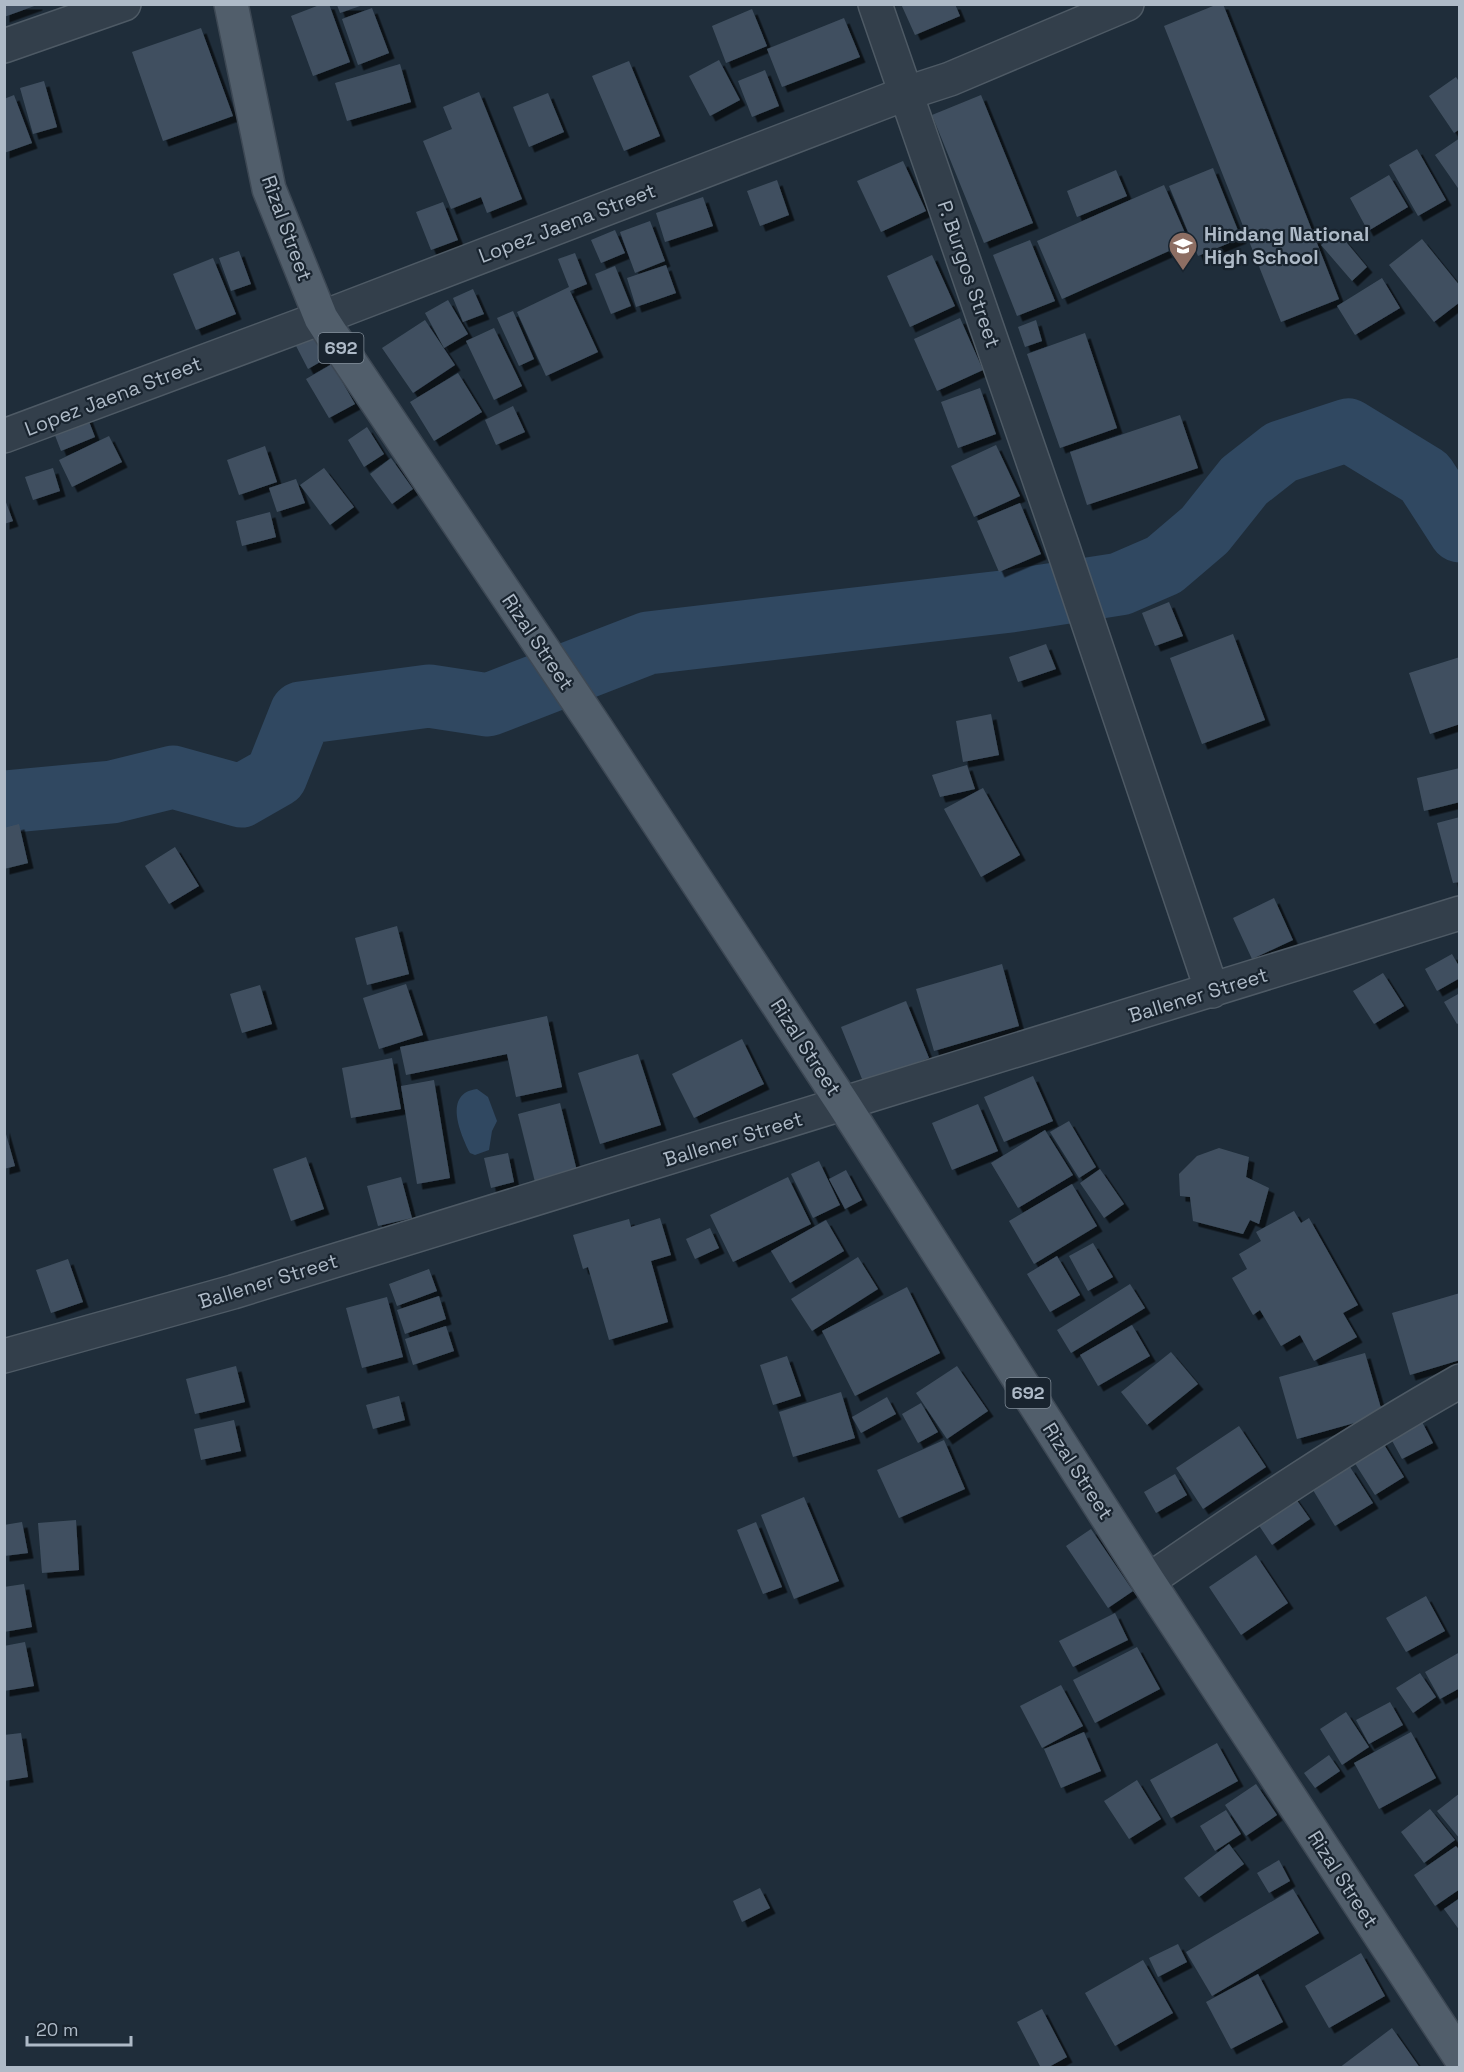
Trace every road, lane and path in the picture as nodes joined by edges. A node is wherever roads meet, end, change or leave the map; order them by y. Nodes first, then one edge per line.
1 (124, 4) edge
2 (231, 4) edge
3 (875, 4) edge
4 (1127, 4) edge
5 (4, 46) edge
6 (907, 93) junction
7 (321, 318) junction
8 (4, 436) edge
9 (1460, 913) edge
10 (1212, 991) junction
11 (844, 1105) junction
12 (4, 1356) edge
13 (1460, 1381) edge
14 (1148, 1581) junction
15 (1460, 2057) edge

1 - 5 street
2 - 7 main road, Rizal Street / 692
3 - 6 street, P. Burgos Street
4 - 6 street, Lopez Jaena Street
6 - 7 street, Lopez Jaena Street
6 - 10 street, P. Burgos Street
7 - 8 street, Lopez Jaena Street
7 - 11 main road, Rizal Street / 692
9 - 10 street, Ballener Street
10 - 11 street, Ballener Street
11 - 12 street, Ballener Street
11 - 14 main road, Rizal Street / 692
13 - 14 street
14 - 15 main road, Rizal Street / 692

